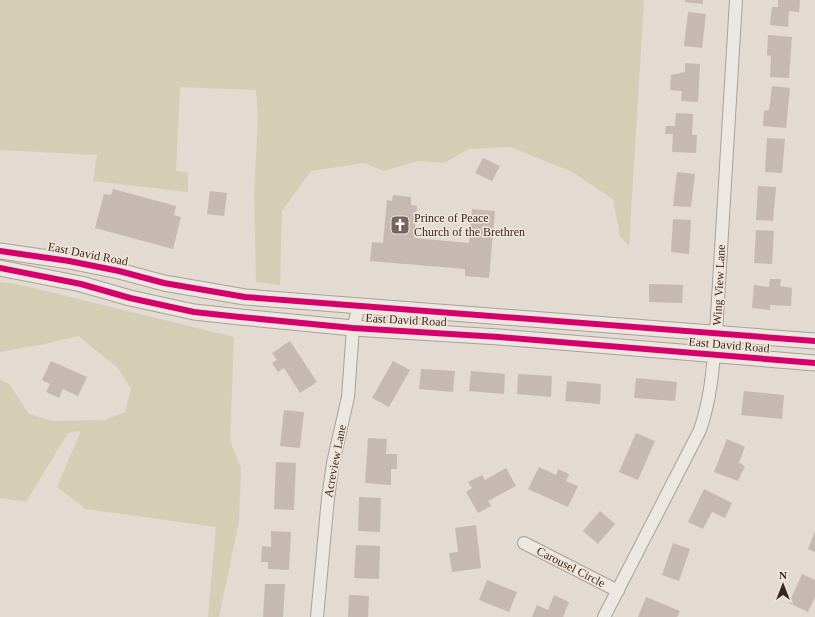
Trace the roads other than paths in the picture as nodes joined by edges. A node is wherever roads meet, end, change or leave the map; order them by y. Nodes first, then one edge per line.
1 (736, 0) edge
2 (0, 252) edge
3 (0, 268) edge
4 (265, 299) junction
5 (359, 306) junction
6 (353, 328) junction
7 (716, 333) junction
8 (815, 341) edge
9 (714, 355) junction
10 (815, 363) edge
11 (524, 543) dead end
12 (618, 591) junction
13 (317, 617) edge
14 (604, 617) edge

1 - 7 street, Wing View Lane
2 - 4 street, East David Road
3 - 6 street, East David Road
4 - 5 street, East David Road
4 - 6 street
5 - 6 street, Acreview Lane
5 - 7 street, East David Road
6 - 9 street, East David Road
6 - 13 street, Acreview Lane
7 - 8 street, East David Road
7 - 9 street, Wing View Lane
9 - 10 street, East David Road
9 - 12 street, Wing View Lane
11 - 12 street, Carousel Circle
12 - 14 street, Wing View Lane

